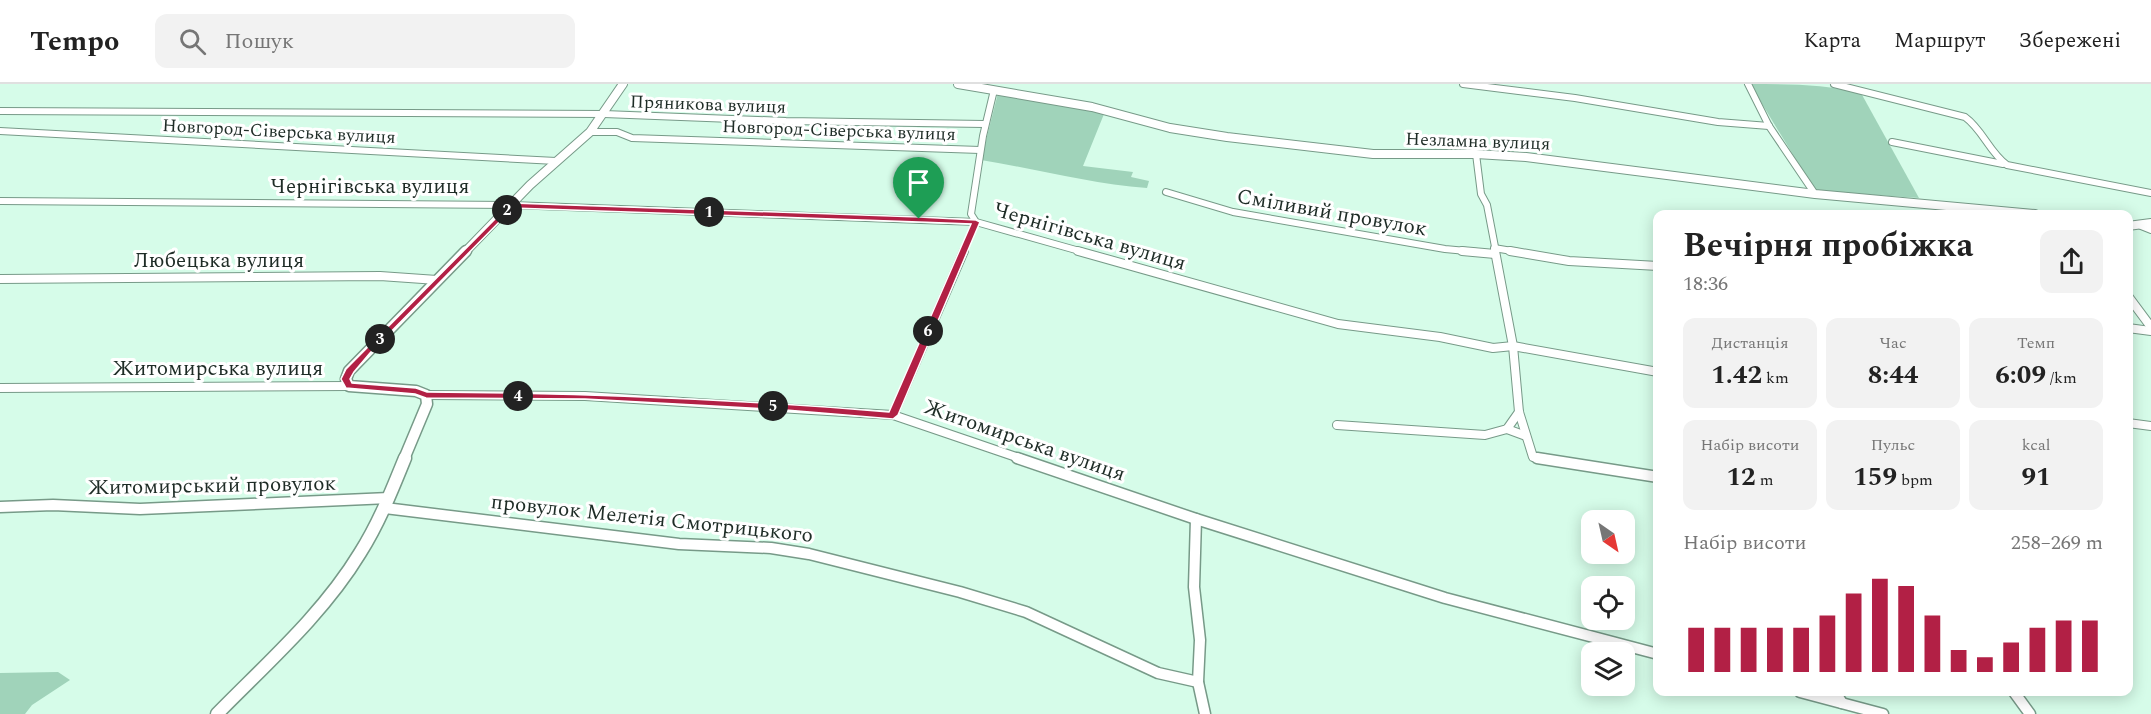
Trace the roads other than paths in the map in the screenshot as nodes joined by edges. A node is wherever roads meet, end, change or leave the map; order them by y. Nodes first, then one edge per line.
1 (624, 84) edge
2 (958, 84) edge
3 (1462, 84) edge
4 (1748, 84) edge
5 (1834, 84) edge
6 (994, 90) junction
7 (0, 111) edge
8 (604, 114) junction
9 (984, 124) junction
10 (1769, 126) junction
11 (0, 130) edge
12 (590, 132) junction
13 (1892, 142) dead end
14 (980, 150) junction
15 (1476, 154) junction
16 (556, 161) junction
17 (2007, 165) junction
18 (1166, 192) dead end
19 (2151, 193) edge
20 (1815, 194) junction
21 (0, 201) edge
22 (511, 205) junction
23 (1991, 210) edge
24 (976, 222) junction
25 (2151, 223) edge
26 (2133, 226) edge
27 (2141, 226) junction
28 (2151, 230) edge
29 (1495, 251) junction
30 (1653, 266) edge
31 (0, 279) edge
32 (437, 280) junction
33 (2133, 302) edge
34 (2148, 319) edge
35 (2133, 328) edge
36 (2151, 329) edge
37 (1513, 346) junction
38 (1653, 371) edge
39 (349, 386) junction
40 (0, 388) edge
41 (426, 395) junction
42 (1519, 412) junction
43 (893, 415) junction
44 (2133, 424) edge
45 (1337, 425) dead end
46 (2151, 426) edge
47 (1507, 429) junction
48 (1526, 436) junction
49 (1653, 476) edge
50 (387, 503) junction
51 (0, 507) edge
52 (1196, 519) junction
53 (1653, 653) edge
54 (1198, 682) junction
55 (1815, 696) edge
56 (1838, 696) edge
57 (2017, 696) edge
58 (1842, 703) junction
59 (217, 714) edge
60 (1205, 714) edge
61 (1883, 714) edge
62 (2030, 714) edge

1 - 8 street
2 - 6 street, Незламна вулиця
3 - 10 street
4 - 10 street
5 - 17 street
6 - 9 street
6 - 15 street, Незламна вулиця
7 - 8 street, Пряникова вулиця
8 - 9 street, Пряникова вулиця
8 - 12 street
9 - 14 street
10 - 20 street
11 - 16 street, Новгород-Сіверська вулиця
12 - 14 street, Новгород-Сіверська вулиця
12 - 16 street
13 - 17 street
14 - 24 street
15 - 20 street, Незламна вулиця
15 - 29 street
16 - 22 street
17 - 19 street
18 - 29 street, Сміливий провулок
20 - 23 street, Незламна вулиця
21 - 22 street, Чернігівська вулиця
22 - 24 street, Чернігівська вулиця
22 - 32 street
24 - 37 street, Чернігівська вулиця
24 - 43 street
25 - 27 street
26 - 27 street
27 - 28 street
29 - 30 street, Сміливий провулок
29 - 37 street
31 - 32 street, Любецька вулиця
32 - 39 street
33 - 34 street
34 - 36 street
35 - 36 street
37 - 38 street, Чернігівська вулиця
37 - 42 street
39 - 40 street, Житомирська вулиця
39 - 41 street, Житомирська вулиця
41 - 43 street, Житомирська вулиця
41 - 50 street
42 - 47 street
42 - 48 street
43 - 52 street, Житомирська вулиця
44 - 46 street
45 - 47 street
47 - 48 street
48 - 49 street
50 - 51 street, Житомирський провулок
50 - 54 street, провулок Мелетія Смотрицького
50 - 59 street
52 - 53 street, Житомирська вулиця
52 - 54 street
54 - 60 street
55 - 58 street
56 - 58 street
57 - 62 street
58 - 61 street

